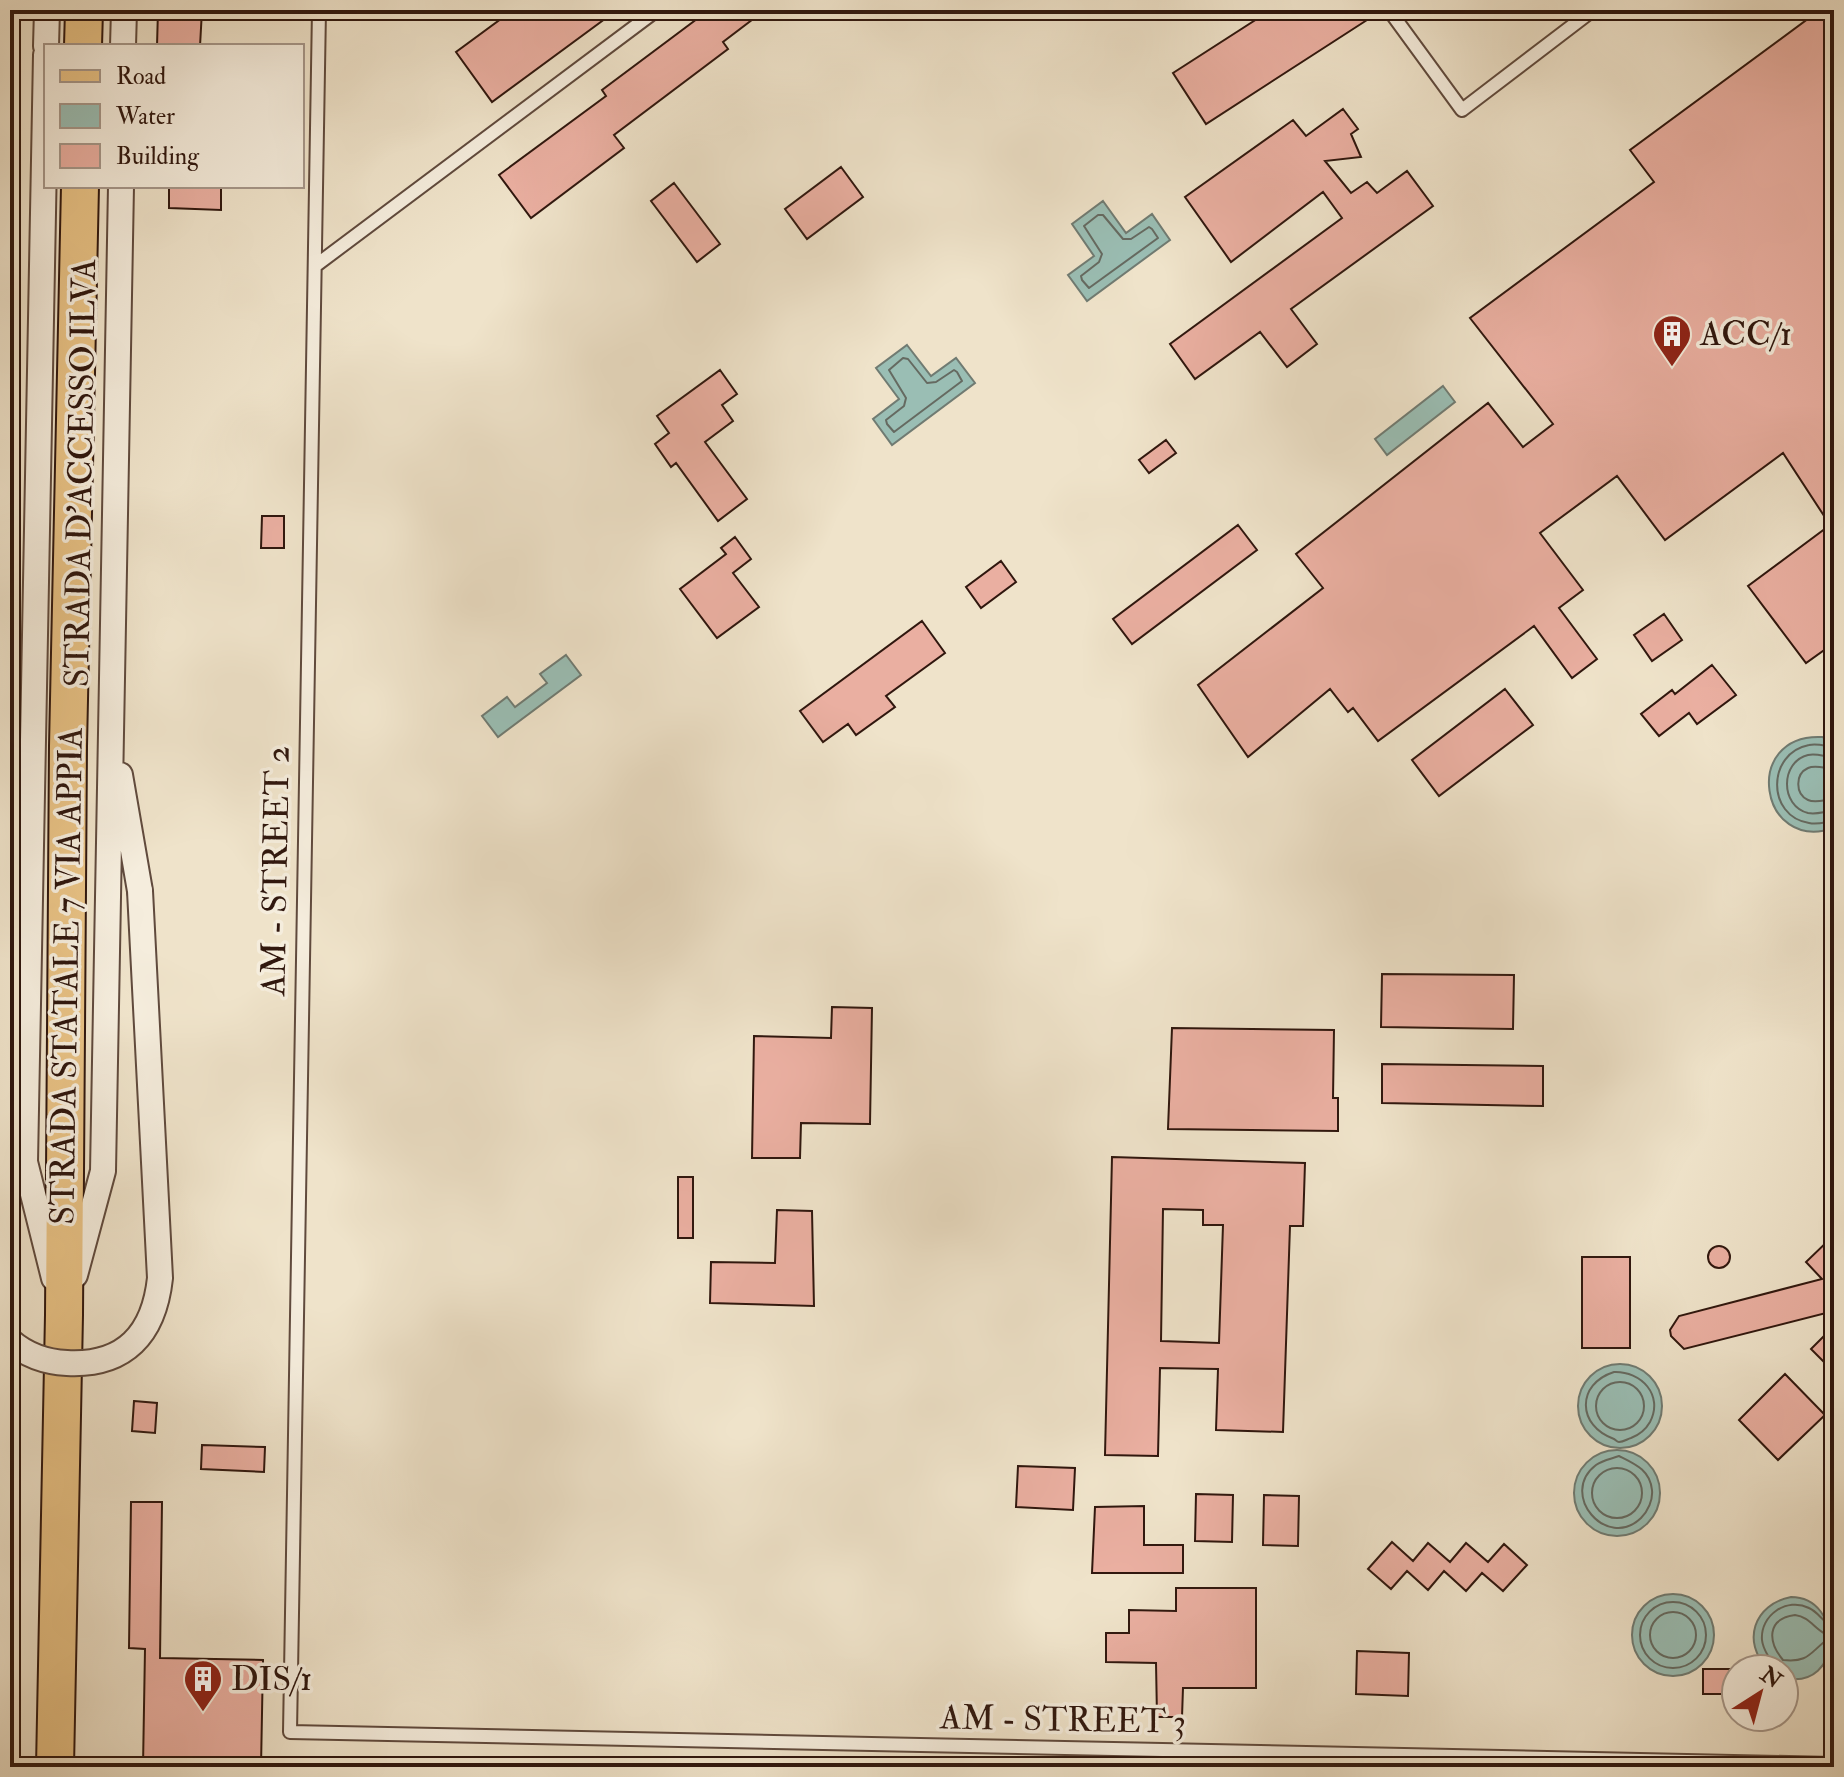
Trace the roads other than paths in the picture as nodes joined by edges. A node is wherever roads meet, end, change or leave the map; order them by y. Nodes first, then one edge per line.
1 (47, 10) edge
2 (84, 10) edge
3 (124, 10) edge
4 (319, 10) edge
5 (657, 10) edge
6 (1389, 10) edge
7 (1593, 10) edge
8 (46, 44) edge
9 (83, 44) edge
10 (123, 44) edge
11 (44, 156) edge
12 (80, 188) edge
13 (121, 188) edge
14 (315, 266) junction
15 (33, 709) junction
16 (111, 719) junction
17 (10, 843) edge
18 (64, 1315) junction
19 (10, 1341) edge
20 (290, 1732) joint
21 (1493, 1762) edge
22 (1834, 1764) edge
23 (55, 1767) edge

1 - 8 street
2 - 9 main road
3 - 10 street
4 - 14 lane, AM - STREET 2
5 - 14 lane
6 - 7 lane
11 - 15 street, STRADA D'ACCESSO ILVA
12 - 18 main road, STRADA STATALE 7 VIA APPIA
13 - 16 street, STRADA D'ACCESSO ILVA
14 - 20 lane, AM - STREET 2
15 - 17 street
15 - 18 street, STRADA D'ACCESSO ILVA
16 - 18 street, STRADA D'ACCESSO ILVA
16 - 19 street, bridge
18 - 23 main road, STRADA STATALE 7 VIA APPIA
20 - 21 lane, AM - STREET 3
21 - 22 lane, AM - STREET 3

